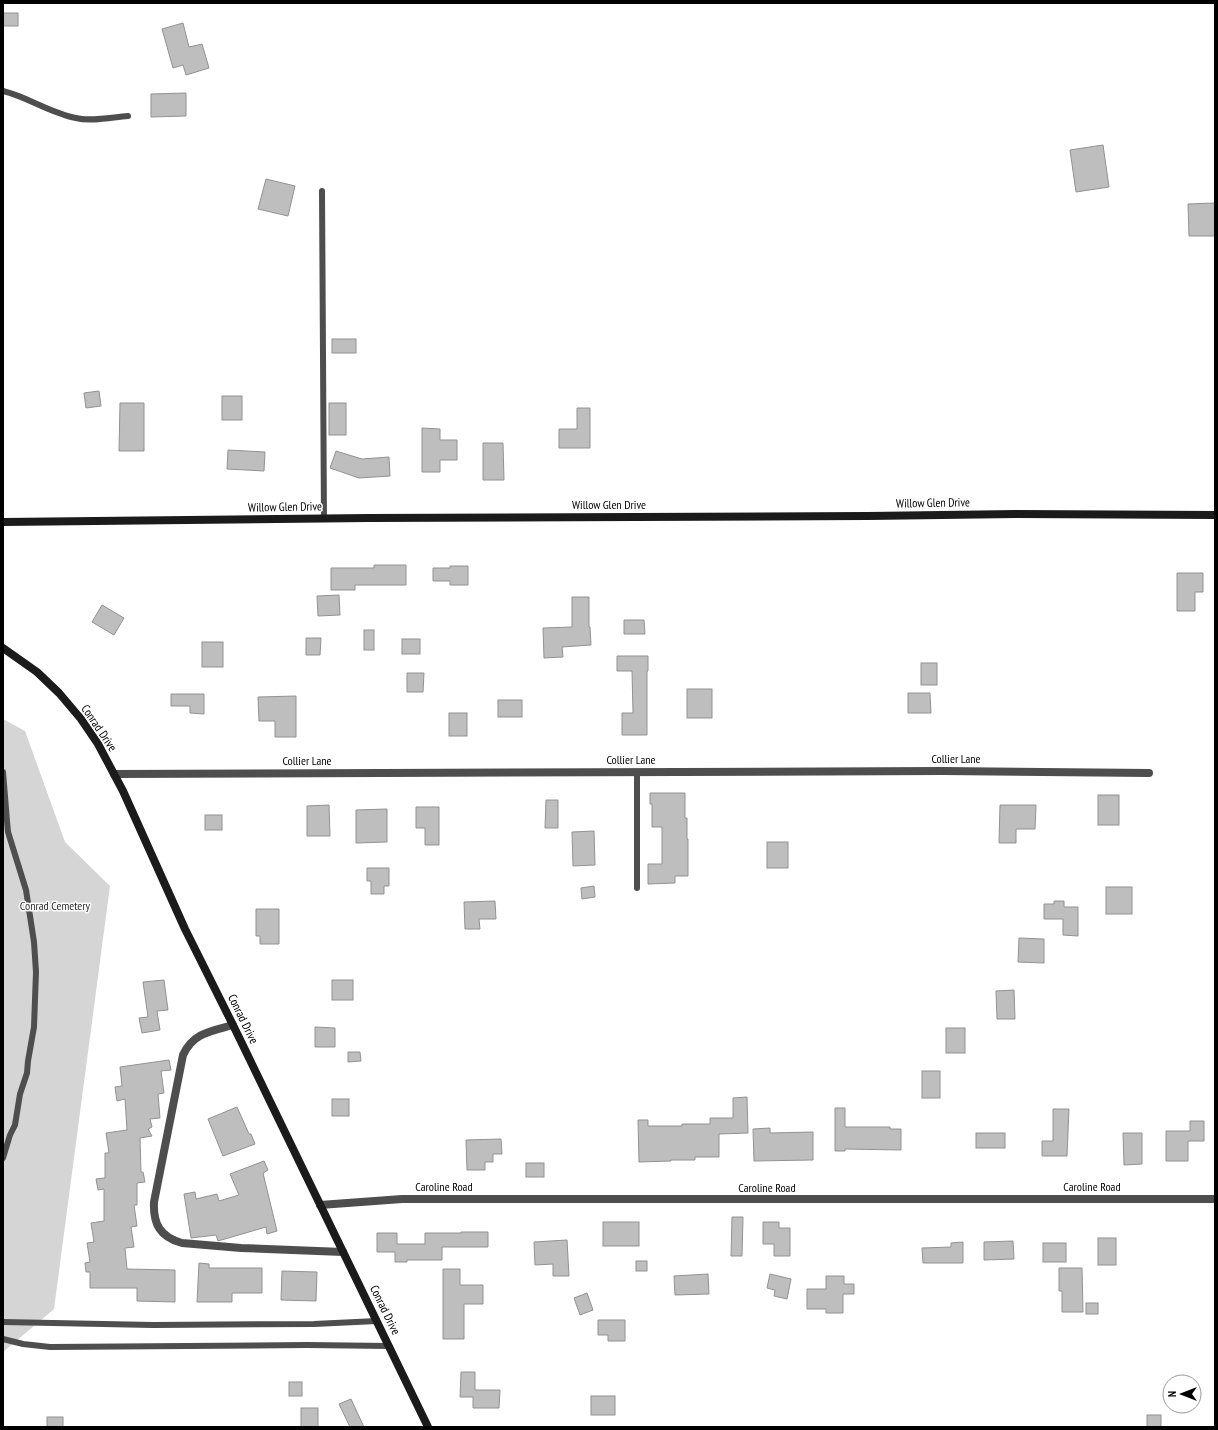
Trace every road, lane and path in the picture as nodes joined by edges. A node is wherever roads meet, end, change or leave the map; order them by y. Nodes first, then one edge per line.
1 (3, 91) edge
2 (128, 116) dead end
3 (322, 191) dead end
4 (1215, 514) edge
5 (324, 519) junction
6 (3, 522) edge
7 (3, 648) edge
8 (3, 772) edge
9 (637, 772) junction
10 (1149, 773) dead end
11 (114, 774) junction
12 (637, 888) dead end
13 (233, 1025) junction
14 (3, 1158) edge
15 (1215, 1199) edge
16 (320, 1205) junction
17 (344, 1252) junction
18 (377, 1321) junction
19 (3, 1322) edge
20 (3, 1339) edge
21 (389, 1346) junction
22 (428, 1427) edge

1 - 2 lane
3 - 5 lane
4 - 5 main road, Willow Glen Drive
5 - 6 main road, Willow Glen Drive
7 - 11 main road, Conrad Drive
8 - 14 lane
9 - 10 street, Collier Lane
9 - 11 street, Collier Lane
9 - 12 lane
11 - 13 main road, Conrad Drive
13 - 16 main road, Conrad Drive
13 - 17 street
15 - 16 street, Caroline Road
16 - 17 main road, Conrad Drive
17 - 18 main road, Conrad Drive
18 - 19 lane
18 - 21 main road, Conrad Drive
20 - 21 lane
21 - 22 main road, Conrad Drive

